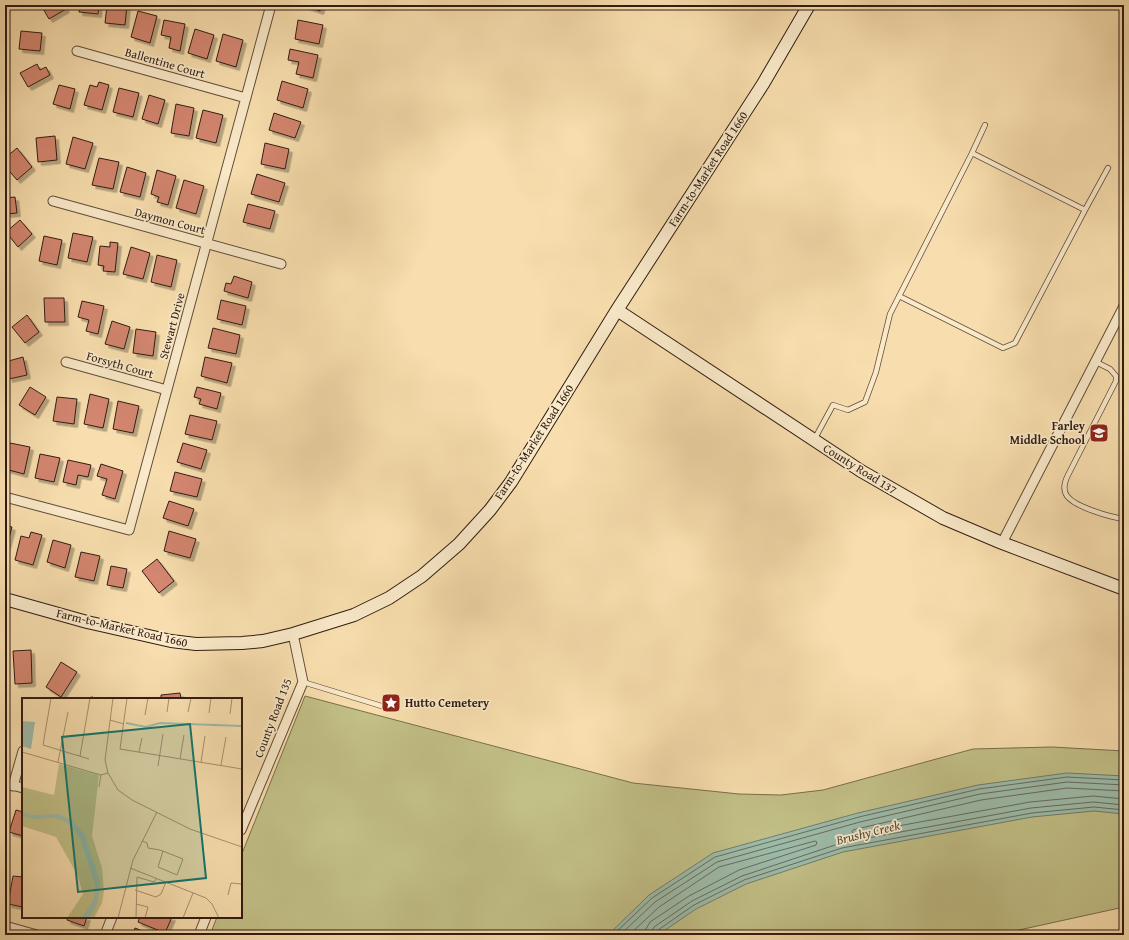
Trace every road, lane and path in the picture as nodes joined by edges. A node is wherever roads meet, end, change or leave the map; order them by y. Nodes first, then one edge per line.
1 (271, 5) edge
2 (809, 5) edge
3 (77, 51) dead end
4 (246, 98) junction
5 (985, 125) dead end
6 (972, 153) junction
7 (1108, 168) dead end
8 (53, 201) dead end
9 (1085, 210) junction
10 (206, 243) junction
11 (281, 264) dead end
12 (899, 296) junction
13 (1124, 306) edge
14 (617, 310) junction
15 (66, 362) dead end
16 (1096, 362) junction
17 (167, 390) junction
18 (814, 440) junction
19 (5, 497) edge
20 (1124, 519) edge
21 (1002, 543) junction
22 (1124, 589) edge
23 (5, 600) edge
24 (292, 634) junction
25 (302, 682) junction
26 (388, 708) dead end
27 (22, 753) edge
28 (9, 784) edge
29 (22, 788) edge
30 (242, 828) edge
31 (112, 918) edge
32 (206, 918) edge
33 (5, 926) edge
34 (37, 935) edge
35 (105, 935) edge
36 (199, 935) edge

1 - 4 street, Stewart Drive
2 - 14 main road, Farm-to-Market Road 1660
3 - 4 street, Ballentine Court
4 - 10 street, Stewart Drive
5 - 6 lane
6 - 9 lane
6 - 12 lane
7 - 9 lane
8 - 10 street, Daymon Court
9 - 12 lane
10 - 11 street, Daymon Court
10 - 17 street, Stewart Drive
12 - 18 lane
13 - 16 street
14 - 18 main road, County Road 137
14 - 24 main road, Farm-to-Market Road 1660
15 - 17 street, Forsyth Court
16 - 20 lane
16 - 21 street
17 - 19 street, Stewart Drive
18 - 21 main road, County Road 137
21 - 22 main road, County Road 137
23 - 24 main road, Farm-to-Market Road 1660
24 - 25 street, County Road 135
25 - 26 lane
25 - 30 street, County Road 135
27 - 28 street
28 - 29 street
31 - 35 street
32 - 36 street
33 - 34 street

